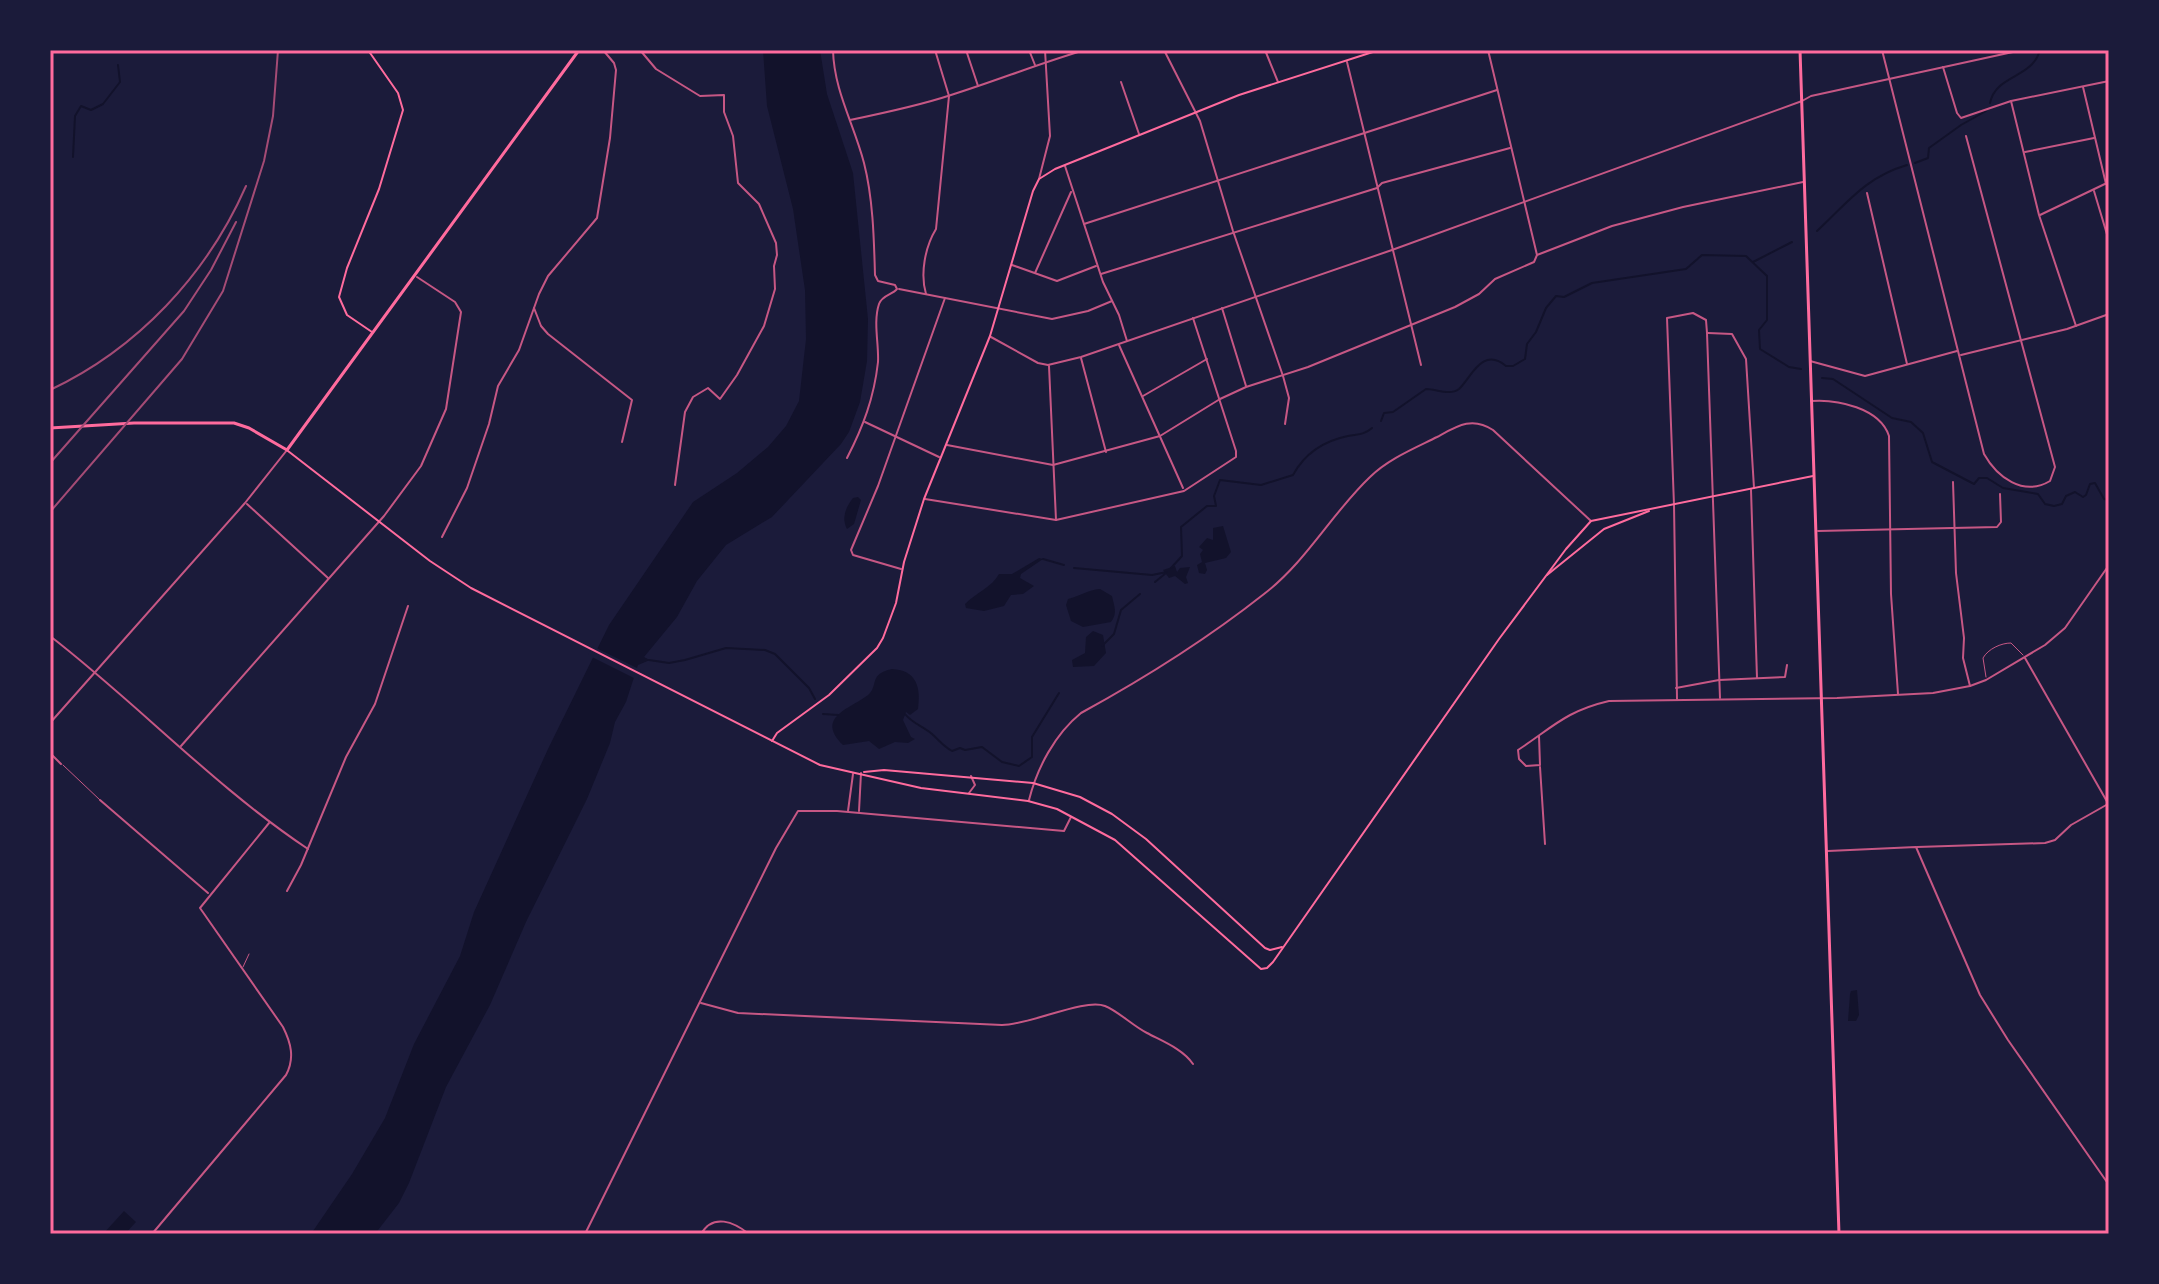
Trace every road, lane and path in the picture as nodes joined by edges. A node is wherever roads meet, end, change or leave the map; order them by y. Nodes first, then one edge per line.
1 (368, 50) edge
2 (579, 50) edge
3 (603, 50) edge
4 (640, 50) edge
5 (833, 50) edge
6 (935, 50) edge
7 (966, 50) edge
8 (1029, 50) edge
9 (1045, 50) edge
10 (1085, 50) edge
11 (1164, 50) edge
12 (1265, 50) edge
13 (1379, 50) edge
14 (1488, 50) edge
15 (1800, 50) edge
16 (1882, 50) edge
17 (2022, 50) edge
18 (1347, 61) junction
19 (1046, 62) junction
20 (1035, 65) junction
21 (1943, 67) junction
22 (1889, 79) junction
23 (2109, 81) edge
24 (1121, 82) dead end
25 (1279, 83) junction
26 (978, 86) junction
27 (2083, 86) junction
28 (1497, 90) junction
29 (949, 96) junction
30 (1802, 101) junction
31 (2011, 101) junction
32 (1195, 112) junction
33 (850, 120) junction
34 (1364, 133) junction
35 (1140, 135) junction
36 (1966, 136) dead end
37 (2095, 138) junction
38 (1510, 148) junction
39 (2024, 152) junction
40 (1064, 165) junction
41 (1039, 179) junction
42 (1217, 181) junction
43 (1804, 181) junction
44 (2107, 183) edge
45 (1377, 188) junction
46 (2094, 190) junction
47 (1072, 191) junction
48 (1867, 193) dead end
49 (1523, 201) junction
50 (2039, 215) junction
51 (1084, 224) junction
52 (1233, 231) junction
53 (2109, 241) edge
54 (1392, 250) junction
55 (1537, 255) junction
56 (1011, 265) junction
57 (1098, 265) junction
58 (1035, 273) junction
59 (1101, 274) junction
60 (416, 276) junction
61 (897, 289) junction
62 (926, 294) junction
63 (1254, 295) junction
64 (945, 298) junction
65 (1112, 301) junction
66 (533, 307) junction
67 (1222, 307) junction
68 (998, 309) junction
69 (2109, 314) edge
70 (1193, 318) junction
71 (1410, 324) junction
72 (2076, 326) junction
73 (373, 333) junction
74 (1707, 333) junction
75 (990, 336) junction
76 (2020, 340) junction
77 (1127, 341) junction
78 (1118, 344) junction
79 (1958, 351) junction
80 (1960, 356) junction
81 (1081, 357) junction
82 (1208, 359) junction
83 (1810, 361) junction
84 (1907, 364) junction
85 (1048, 365) junction
86 (1421, 365) dead end
87 (1283, 376) junction
88 (1246, 387) junction
89 (1142, 397) junction
90 (1220, 399) junction
91 (1811, 401) junction
92 (865, 422) junction
93 (1285, 424) dead end
94 (50, 428) edge
95 (895, 436) junction
96 (1160, 436) junction
97 (622, 442) dead end
98 (945, 445) junction
99 (287, 450) junction
100 (1106, 452) junction
101 (940, 457) junction
102 (847, 458) dead end
103 (1053, 465) junction
104 (1813, 476) junction
105 (1953, 482) dead end
106 (675, 485) dead end
107 (1752, 489) junction
108 (1184, 491) junction
109 (2000, 494) dead end
110 (1714, 497) junction
111 (924, 499) junction
112 (245, 503) junction
113 (1674, 505) junction
114 (1654, 509) junction
115 (381, 520) junction
116 (1056, 520) junction
117 (1591, 521) junction
118 (1955, 527) junction
119 (1889, 530) junction
120 (1816, 532) junction
121 (442, 537) dead end
122 (2109, 565) edge
123 (903, 569) junction
124 (329, 579) junction
125 (1543, 579) junction
126 (408, 606) dead end
127 (50, 636) edge
128 (2025, 658) junction
129 (1787, 665) dead end
130 (95, 671) junction
131 (1757, 678) junction
132 (1719, 680) junction
133 (1986, 680) junction
134 (1970, 686) junction
135 (1676, 688) junction
136 (1898, 695) junction
137 (1720, 698) junction
138 (1677, 699) junction
139 (1821, 699) junction
140 (50, 723) edge
141 (1539, 736) junction
142 (772, 741) junction
143 (181, 746) junction
144 (50, 753) edge
145 (61, 764) joint
146 (1540, 765) junction
147 (853, 773) junction
148 (861, 773) junction
149 (971, 776) junction
150 (1033, 783) junction
151 (968, 793) junction
152 (100, 800) joint
153 (1028, 801) junction
154 (2108, 805) edge
155 (848, 812) junction
156 (859, 813) junction
157 (1071, 817) junction
158 (269, 823) junction
159 (1545, 844) dead end
160 (1916, 847) junction
161 (308, 849) junction
162 (1826, 852) junction
163 (287, 891) dead end
164 (209, 894) junction
165 (1283, 946) junction
166 (249, 954) dead end
167 (242, 969) junction
168 (700, 1003) junction
169 (1193, 1064) dead end
170 (2109, 1185) edge
171 (152, 1234) edge
172 (585, 1234) edge
173 (701, 1234) edge
174 (749, 1234) edge
175 (1839, 1234) edge

1 - 73 main road
2 - 60 main road
3 - 66 street
4 - 106 street
5 - 33 street
6 - 29 street
7 - 26 street
8 - 20 street
9 - 19 street
10 - 19 street
11 - 32 street
12 - 25 street
13 - 18 main road
14 - 28 street
15 - 30 main road
16 - 22 street
17 - 21 street
18 - 25 main road
18 - 34 street
19 - 20 street
19 - 41 street
20 - 26 street
21 - 22 street
21 - 31 street
22 - 30 street
22 - 79 street
23 - 27 street
24 - 35 street
25 - 32 main road
26 - 29 street
27 - 31 street
27 - 37 street
28 - 34 street
28 - 38 street
29 - 33 street
29 - 62 street
30 - 43 main road
30 - 49 street
31 - 39 street
32 - 35 main road
32 - 42 street
33 - 61 street
34 - 42 street
34 - 45 street
35 - 40 main road
36 - 76 street
37 - 39 street
37 - 44 street
38 - 45 street
38 - 49 street
39 - 50 street
40 - 41 main road
40 - 47 street
41 - 56 main road
42 - 51 street
42 - 52 street
43 - 55 street
43 - 83 main road
44 - 46 street
45 - 52 street
45 - 54 street
46 - 50 street
46 - 53 street
47 - 51 street
47 - 58 street
48 - 84 street
49 - 54 street
49 - 55 street
50 - 72 street
51 - 57 street
52 - 59 street
52 - 63 street
54 - 63 street
54 - 71 street
55 - 71 street
56 - 58 street
56 - 68 main road
57 - 58 street
57 - 59 street
59 - 65 street
60 - 73 main road
60 - 115 street
61 - 62 street
61 - 92 street
62 - 64 street
63 - 67 street
63 - 87 street
64 - 68 street
64 - 95 street
65 - 68 street
65 - 77 street
66 - 97 street
66 - 121 street
67 - 70 street
67 - 88 street
68 - 75 main road
69 - 72 street
70 - 77 street
70 - 82 street
71 - 86 street
71 - 87 street
72 - 76 street
73 - 99 main road
74 - 107 street
74 - 110 street
74 - 113 street
75 - 85 street
75 - 98 main road
76 - 80 street
76 - 80 street
77 - 78 street
78 - 81 street
78 - 89 street
79 - 80 street
79 - 84 street
81 - 85 street
81 - 100 street
82 - 89 street
82 - 90 street
83 - 84 street
83 - 91 main road
85 - 103 street
87 - 88 street
87 - 93 street
88 - 90 street
89 - 96 street
90 - 96 street
90 - 108 street
91 - 104 main road
91 - 119 street
92 - 95 street
92 - 102 street
94 - 99 main road
95 - 101 street
95 - 123 street
96 - 100 street
96 - 108 street
98 - 101 main road
98 - 103 street
99 - 112 street
99 - 115 main road
100 - 103 street
101 - 111 main road
103 - 116 street
104 - 107 main road
104 - 120 main road
105 - 118 street
107 - 110 main road
107 - 131 street
108 - 116 street
109 - 118 street
110 - 113 main road
110 - 132 street
111 - 116 street
111 - 123 main road
112 - 124 street
112 - 130 street
113 - 114 main road
113 - 135 street
114 - 117 main road
114 - 125 main road
115 - 124 street
115 - 142 main road
117 - 125 main road
117 - 150 street
118 - 119 street
118 - 134 street
119 - 120 street
119 - 136 street
120 - 139 main road
122 - 128 street
123 - 142 main road
124 - 143 street
125 - 165 main road
126 - 161 street
127 - 130 street
128 - 133 street
128 - 133 street
128 - 154 street
129 - 131 street
130 - 140 street
130 - 143 street
131 - 132 street
132 - 135 street
132 - 137 street
133 - 134 street
134 - 136 street
135 - 138 street
136 - 139 street
137 - 138 street
137 - 139 street
138 - 141 street
139 - 162 main road
141 - 146 street
141 - 146 street
142 - 147 main road
143 - 158 street
144 - 145 street
145 - 152 street
146 - 159 street
147 - 148 main road
147 - 155 street
148 - 149 main road
148 - 151 main road
148 - 156 street
149 - 150 main road
149 - 151 street
150 - 153 street
150 - 165 main road
151 - 153 main road
152 - 164 street
153 - 157 main road
154 - 160 street
155 - 156 street
155 - 168 street
156 - 157 street
157 - 165 main road
158 - 161 street
158 - 164 street
160 - 162 street
160 - 170 street
161 - 163 street
162 - 175 main road
164 - 167 street
166 - 167 street
167 - 171 street
168 - 169 street
168 - 172 street
173 - 174 street

